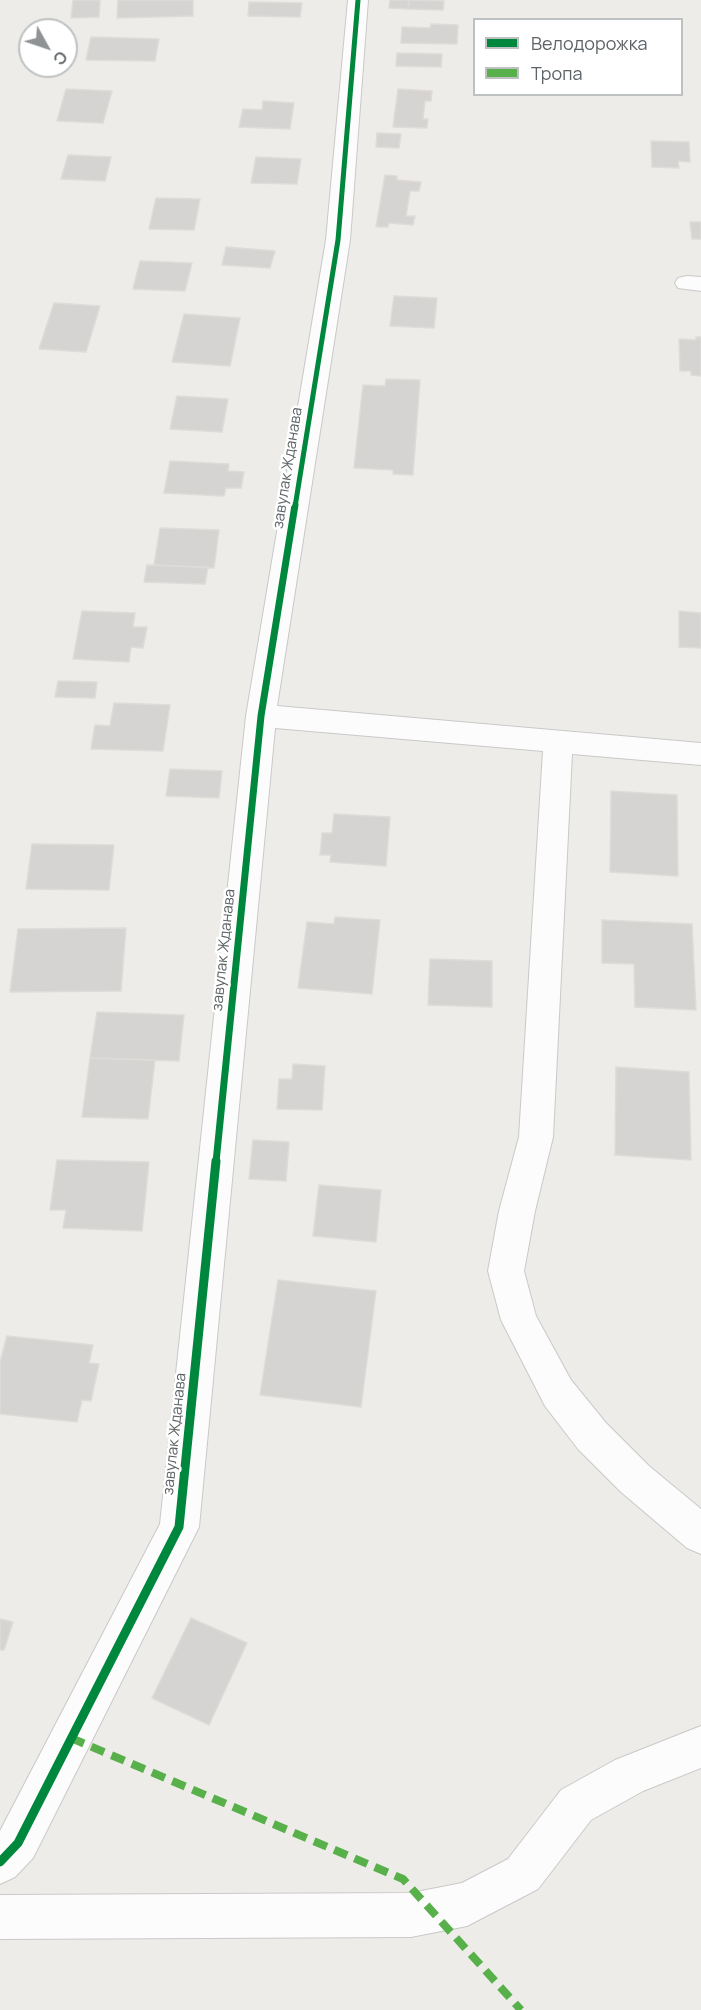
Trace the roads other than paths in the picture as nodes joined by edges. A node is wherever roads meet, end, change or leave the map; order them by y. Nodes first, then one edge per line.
1 (358, 0) edge
2 (261, 716) junction
3 (558, 742) junction
4 (701, 754) edge
5 (701, 1534) edge
6 (701, 1747) edge
7 (0, 1862) edge
8 (0, 1917) edge

1 - 2 street, завулак Жданава
2 - 3 street
2 - 7 street, завулак Жданава
3 - 4 street
3 - 5 street
6 - 8 street

